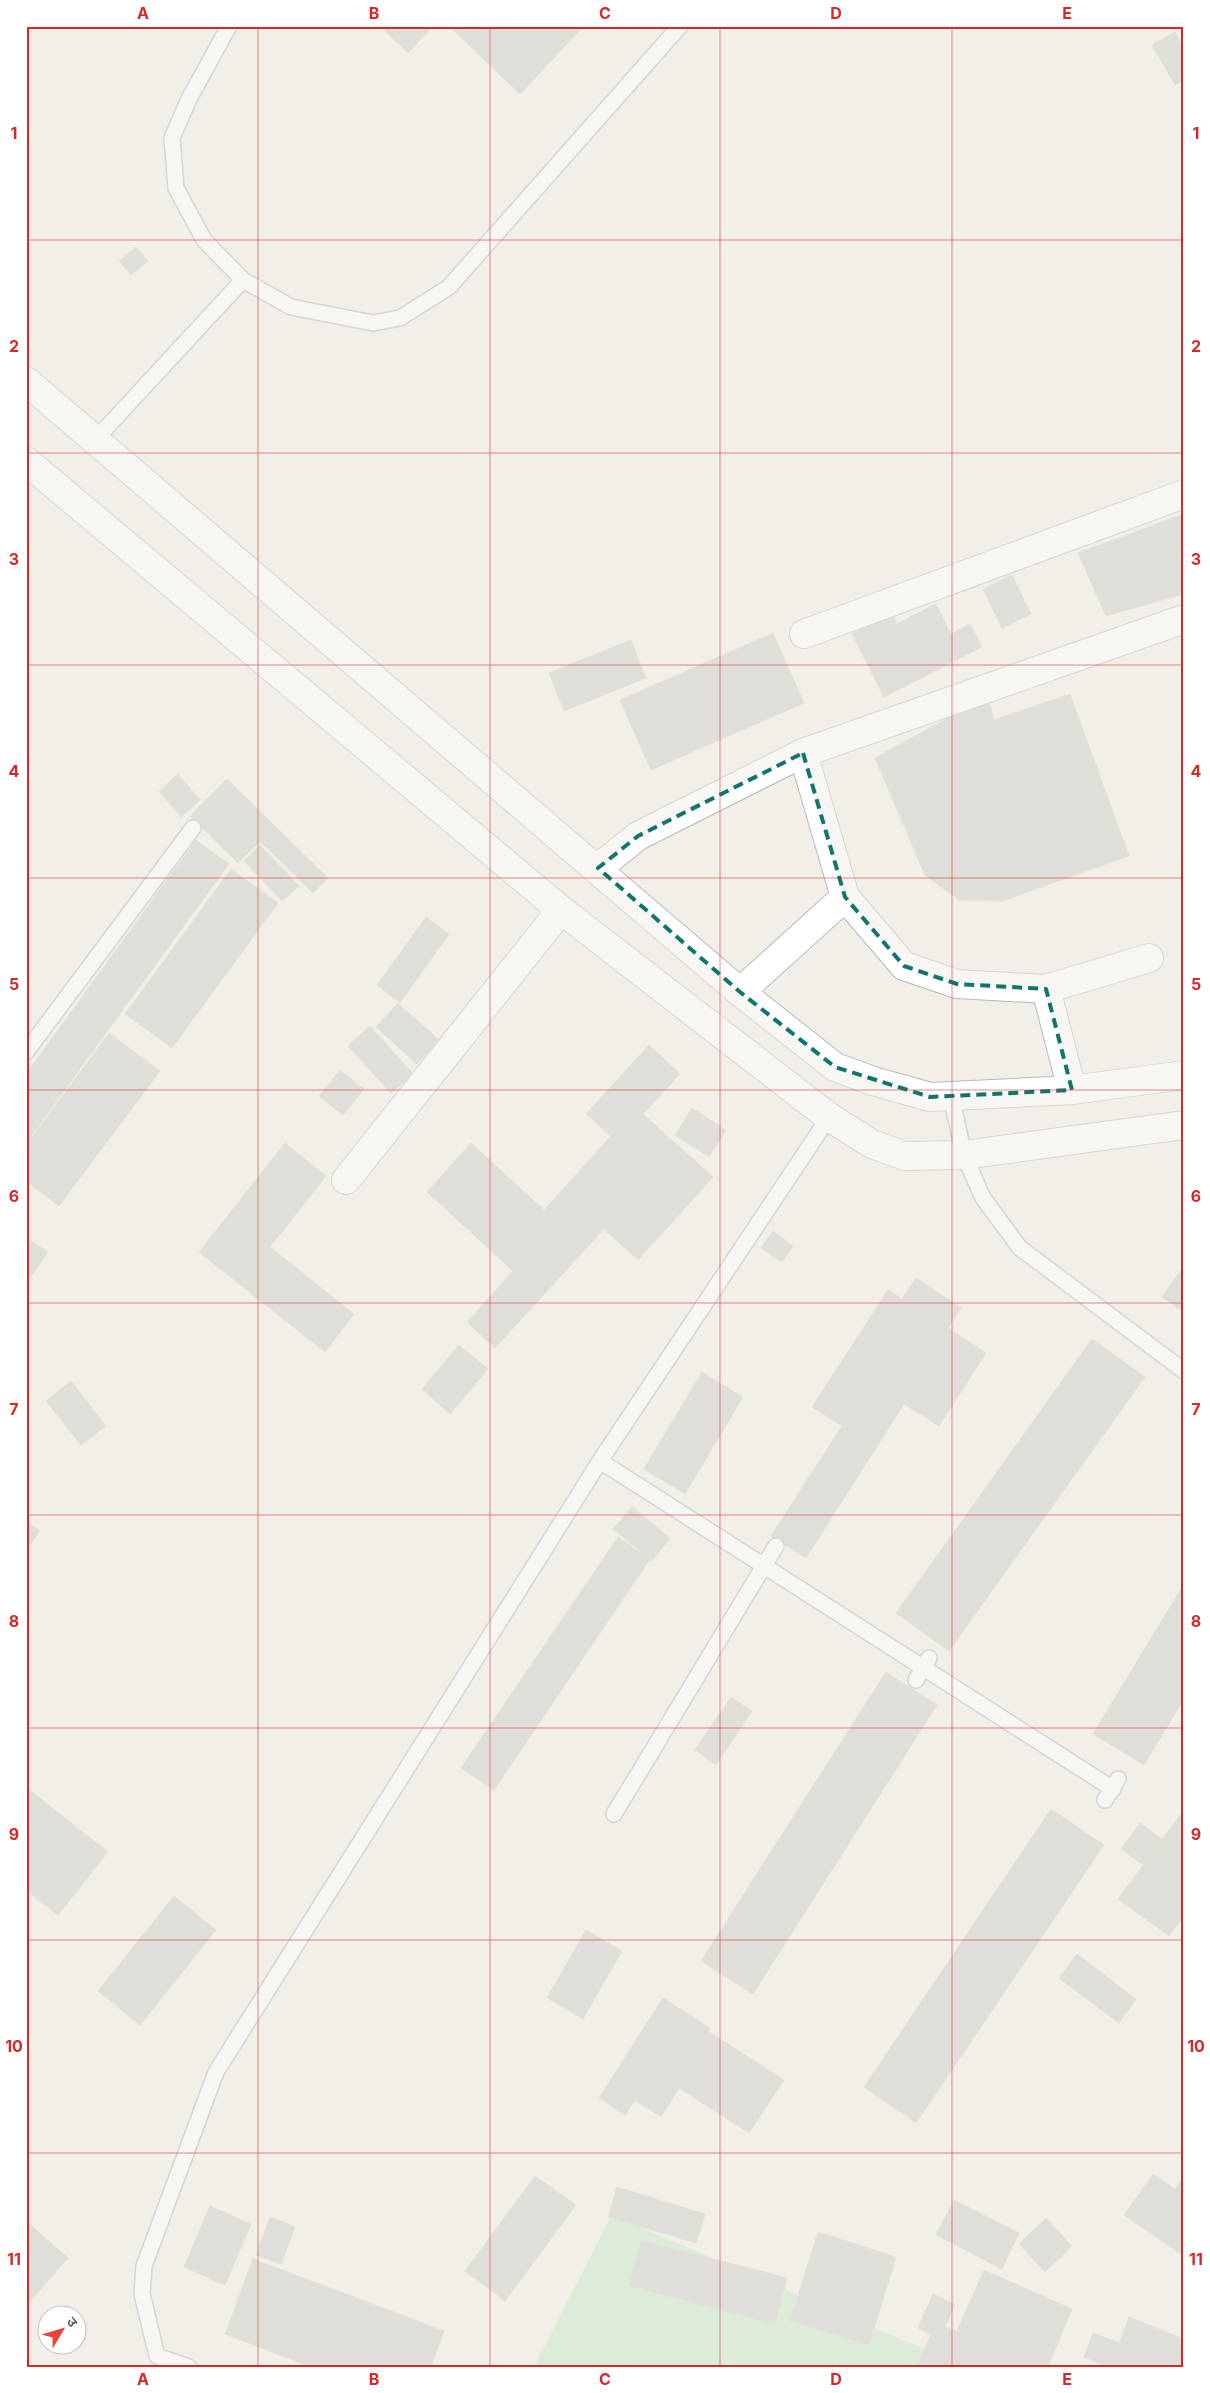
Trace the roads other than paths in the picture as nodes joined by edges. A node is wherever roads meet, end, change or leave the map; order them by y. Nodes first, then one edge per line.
1 (229, 26) edge
2 (680, 26) edge
3 (243, 280) junction
4 (26, 381) edge
5 (96, 440) junction
6 (26, 460) edge
7 (1184, 494) edge
8 (1184, 618) edge
9 (804, 634) dead end
10 (803, 752) junction
11 (193, 828) dead end
12 (598, 868) junction
13 (844, 897) junction
14 (561, 910) junction
15 (1149, 958) dead end
16 (1046, 989) junction
17 (740, 992) junction
18 (26, 1052) edge
19 (1184, 1075) edge
20 (1072, 1090) junction
21 (951, 1096) junction
22 (828, 1117) junction
23 (1184, 1125) edge
24 (964, 1155) junction
25 (346, 1180) dead end
26 (1184, 1371) edge
27 (600, 1461) junction
28 (776, 1546) dead end
29 (764, 1565) junction
30 (1112, 1789) dead end
31 (614, 1814) dead end
32 (154, 2361) edge
33 (189, 2367) edge

1 - 3 lane
2 - 3 lane
3 - 5 lane
4 - 5 street
5 - 12 street
6 - 14 street
7 - 9 street
8 - 10 street
10 - 12 street
10 - 13 street
11 - 18 lane
12 - 17 street
13 - 16 street
13 - 17 street
14 - 22 street
14 - 25 street
15 - 16 street
16 - 20 street
17 - 21 street
19 - 20 street
20 - 21 street
21 - 24 lane
22 - 24 street
22 - 27 lane
23 - 24 street
24 - 26 lane
27 - 29 lane
27 - 32 lane
28 - 29 lane
29 - 30 lane
29 - 31 lane
32 - 33 lane

